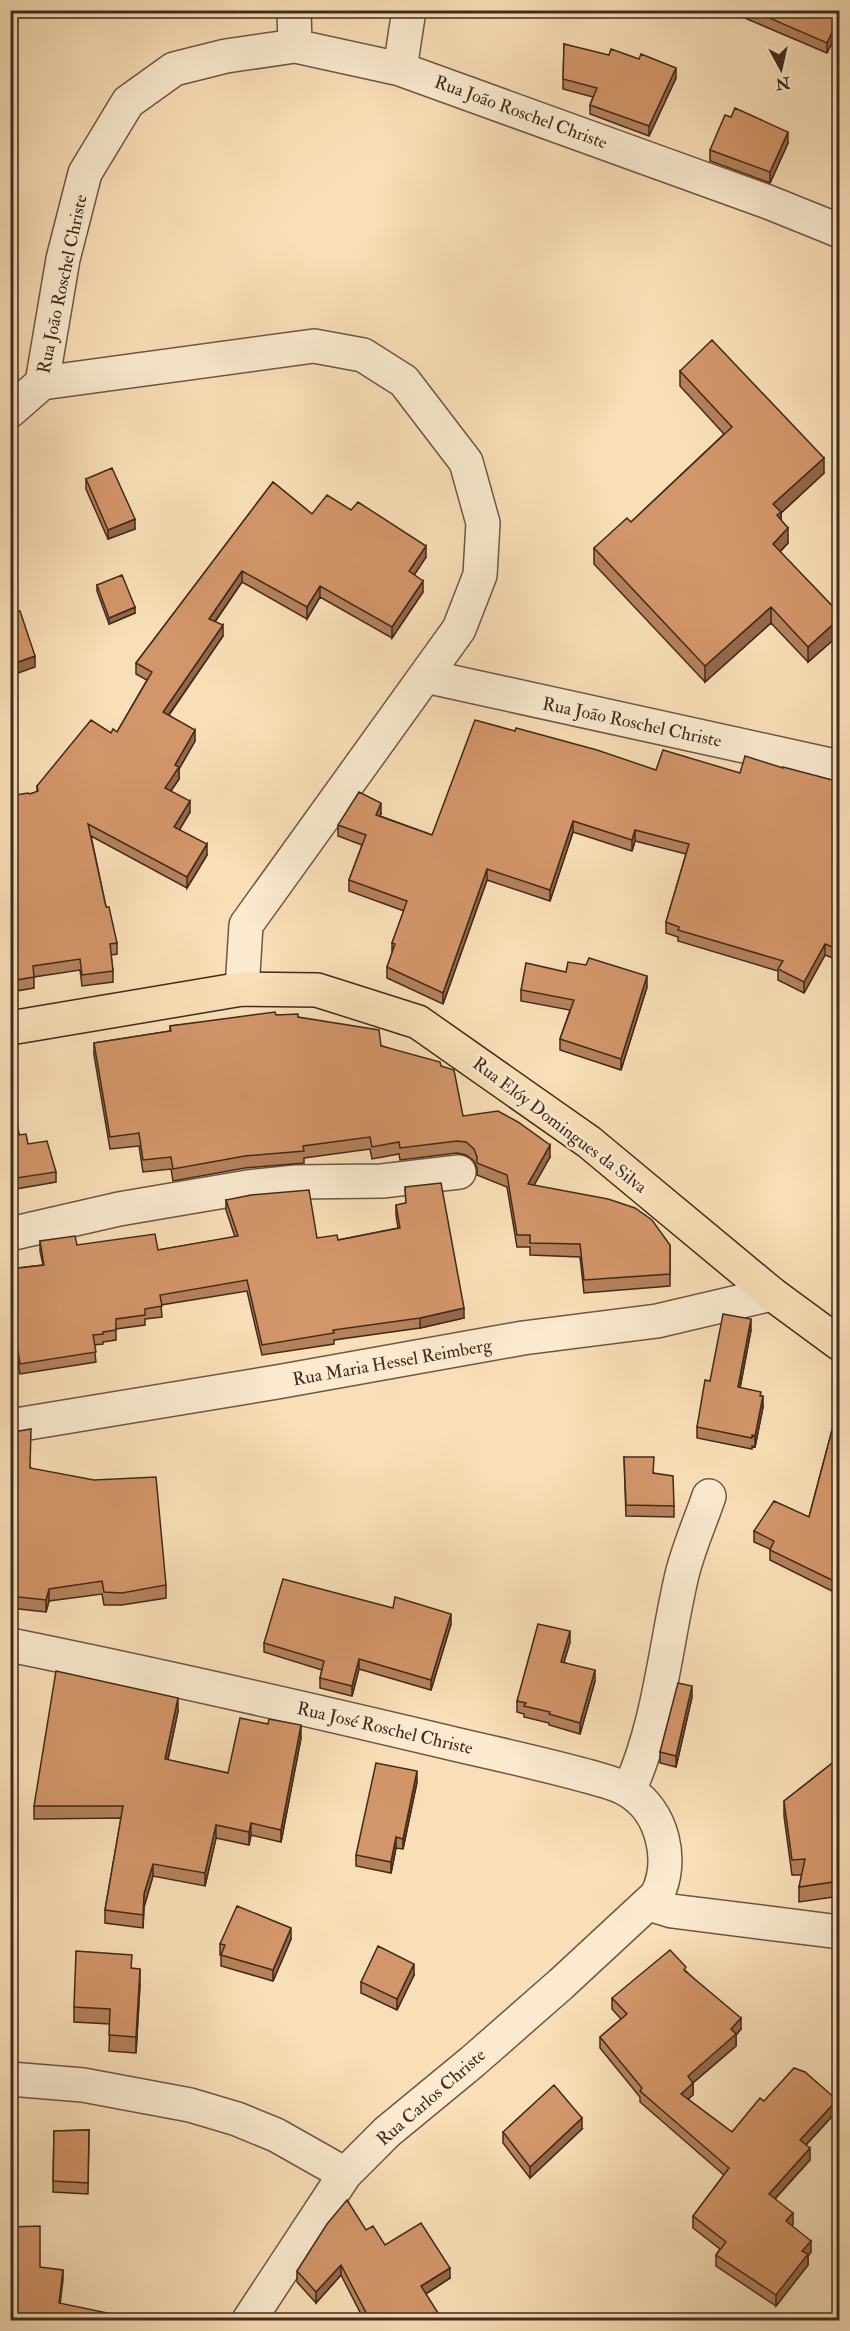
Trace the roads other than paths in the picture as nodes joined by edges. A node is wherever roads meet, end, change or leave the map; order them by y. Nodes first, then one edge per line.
1 (294, 10) edge
2 (409, 10) edge
3 (295, 46) junction
4 (400, 69) junction
5 (840, 231) edge
6 (42, 383) junction
7 (10, 411) edge
8 (424, 676) junction
9 (840, 767) edge
10 (242, 989) junction
11 (10, 1028) edge
12 (459, 1172) dead end
13 (10, 1234) edge
14 (772, 1294) junction
15 (840, 1344) edge
16 (10, 1426) edge
17 (709, 1496) dead end
18 (10, 1645) edge
19 (629, 1790) junction
20 (649, 1904) junction
21 (840, 1932) edge
22 (10, 2079) edge
23 (345, 2174) junction
24 (249, 2320) edge

1 - 3 street
2 - 4 street
3 - 4 street, Rua João Roschel Christe
3 - 6 street, Rua João Roschel Christe
4 - 5 street, Rua João Roschel Christe
6 - 7 street
6 - 8 street, Rua João Roschel Christe
8 - 9 street, Rua João Roschel Christe
8 - 10 street, Rua João Roschel Christe
10 - 11 main road, Rua Elóy Domingues da Silva
10 - 14 main road, Rua Elóy Domingues da Silva
12 - 13 street
14 - 15 main road, Rua Elóy Domingues da Silva
14 - 16 street, Rua Maria Hessel Reimberg
17 - 19 street
18 - 19 street, Rua José Roschel Christe
19 - 20 street, Rua José Roschel Christe
20 - 21 street
20 - 23 street, Rua Carlos Christe
22 - 23 street
23 - 24 street, Rua Carlos Christe

